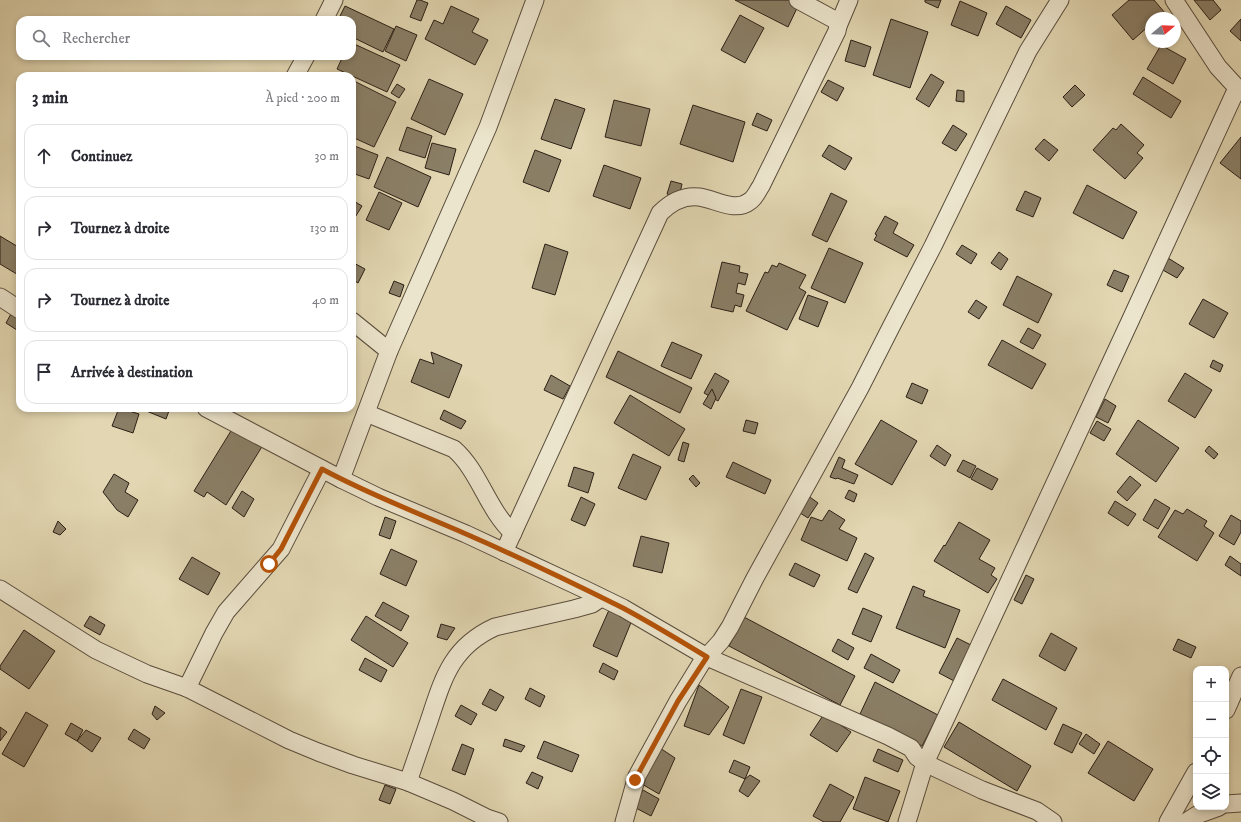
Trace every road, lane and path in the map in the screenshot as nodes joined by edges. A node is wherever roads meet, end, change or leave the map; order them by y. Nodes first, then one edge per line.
1 (334, 0) edge
2 (534, 0) edge
3 (798, 0) edge
4 (849, 0) edge
5 (1060, 0) edge
6 (1174, 0) edge
7 (326, 16) edge
8 (838, 26) junction
9 (304, 60) edge
10 (297, 72) edge
11 (1239, 90) edge
12 (0, 297) edge
13 (16, 307) edge
14 (356, 324) edge
15 (389, 351) junction
16 (214, 412) edge
17 (366, 413) junction
18 (322, 469) junction
19 (341, 479) junction
20 (513, 533) junction
21 (504, 552) junction
22 (0, 589) edge
23 (601, 598) junction
24 (707, 657) junction
25 (1241, 676) edge
26 (187, 688) junction
27 (1229, 703) edge
28 (925, 763) junction
29 (1195, 774) edge
30 (408, 782) junction
31 (1241, 803) edge
32 (1229, 804) edge
33 (1211, 810) edge
34 (499, 822) edge
35 (624, 822) edge
36 (907, 822) edge
37 (1052, 822) edge
38 (1168, 822) edge
39 (1186, 822) edge

1 - 7 street
2 - 15 street
3 - 8 street
4 - 8 street
5 - 24 street
6 - 11 street
8 - 20 street
9 - 10 street
11 - 28 street
12 - 13 street
14 - 15 street
15 - 17 street
16 - 18 street
17 - 19 street
17 - 20 street
18 - 19 street
18 - 26 street
19 - 21 street
20 - 21 street
21 - 23 street
22 - 26 street
23 - 24 street
23 - 30 street
24 - 28 street
24 - 35 street
25 - 27 street
26 - 30 street
28 - 36 street
28 - 37 street
29 - 38 street
30 - 34 street
31 - 32 street
33 - 39 street

